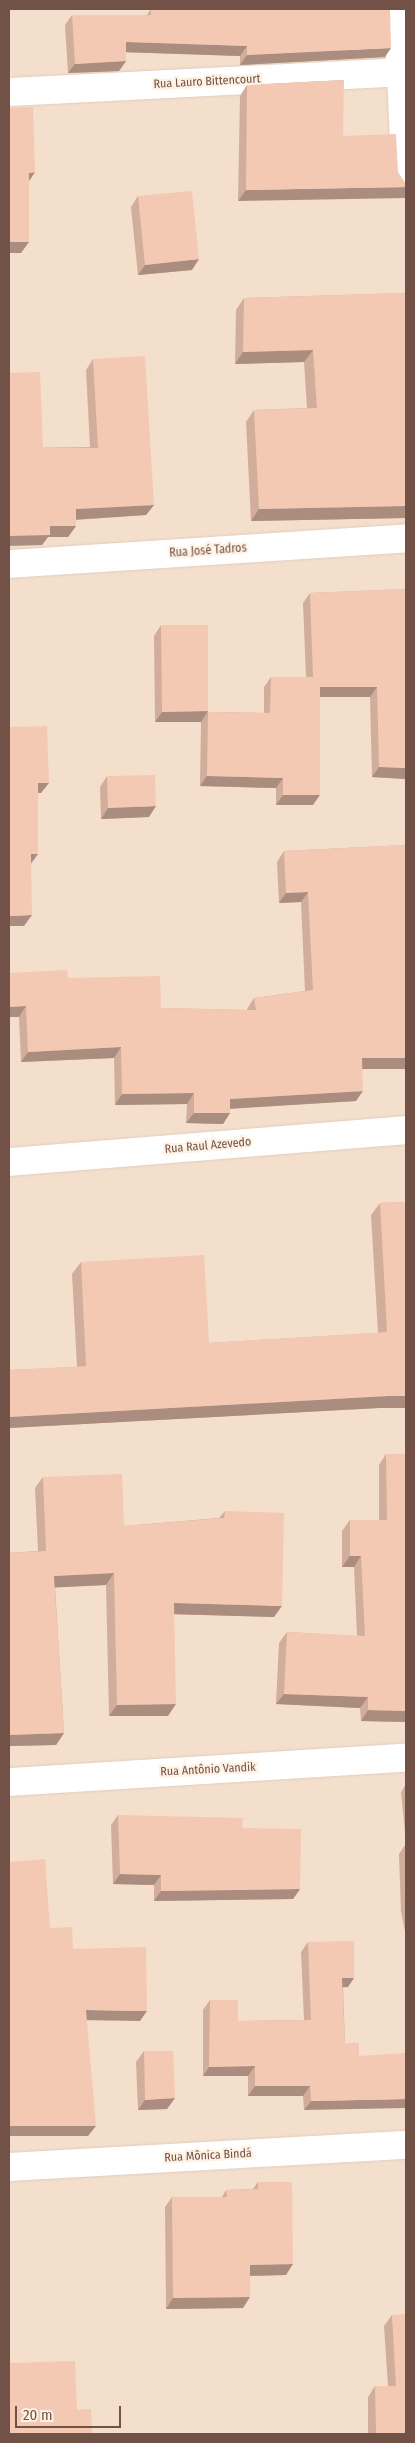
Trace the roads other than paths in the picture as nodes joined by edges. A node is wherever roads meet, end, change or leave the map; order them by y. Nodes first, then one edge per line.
1 (398, 9) edge
2 (403, 72) edge
3 (9, 92) edge
4 (406, 182) edge
5 (406, 538) edge
6 (9, 564) edge
7 (406, 1130) edge
8 (9, 1162) edge
9 (406, 1758) edge
10 (9, 1782) edge
11 (406, 2145) edge
12 (9, 2167) edge

1 - 2 street
2 - 3 street, Rua Lauro Bittencourt
2 - 4 street
5 - 6 street, Rua José Tadros
7 - 8 street, Rua Raul Azevedo
9 - 10 street, Rua Antônio Vandik
11 - 12 street, Rua Mônica Bindá

